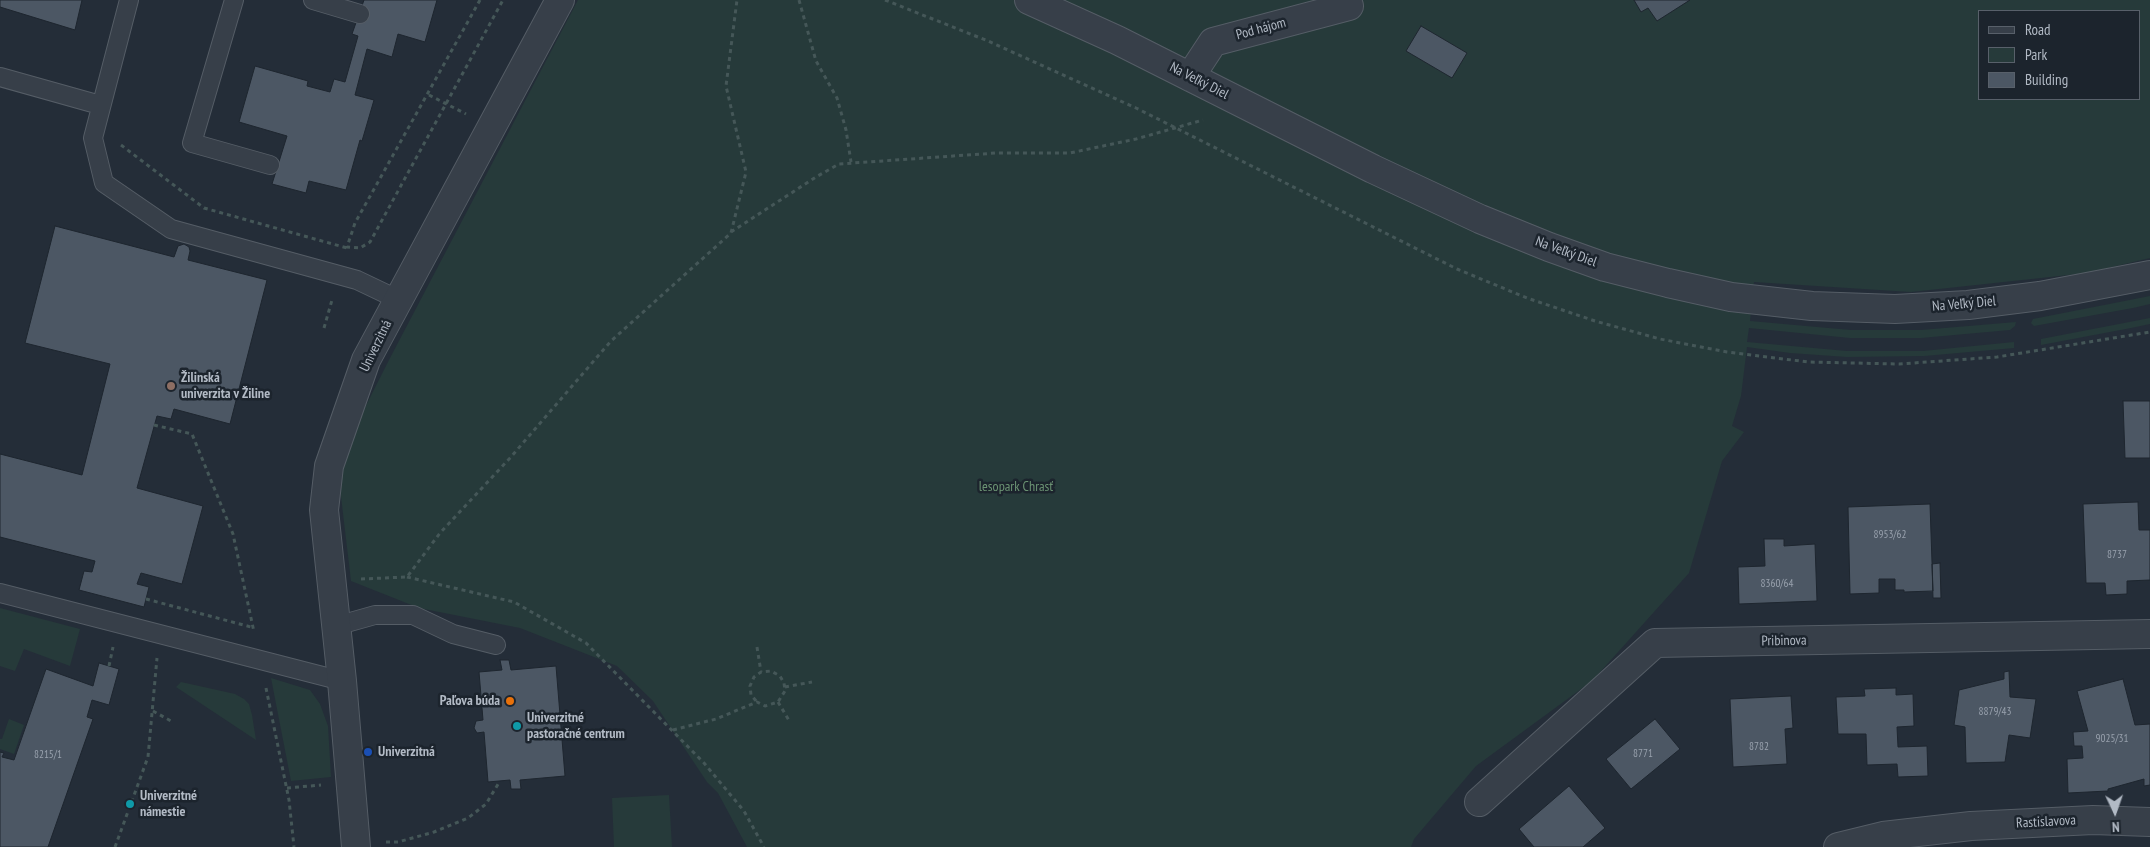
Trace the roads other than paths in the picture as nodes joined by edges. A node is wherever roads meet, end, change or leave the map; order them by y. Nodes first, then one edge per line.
1 (129, 0) edge
2 (234, 0) edge
3 (313, 0) edge
4 (560, 0) edge
5 (1029, 0) edge
6 (1349, 6) dead end
7 (360, 14) dead end
8 (0, 77) edge
9 (1190, 77) junction
10 (100, 105) junction
11 (270, 165) dead end
12 (2150, 275) edge
13 (399, 300) junction
14 (0, 593) edge
15 (336, 626) junction
16 (2150, 634) edge
17 (496, 644) dead end
18 (342, 681) junction
19 (1479, 802) dead end
20 (2150, 822) edge
21 (1973, 836) edge
22 (356, 844) edge
23 (1838, 847) edge

1 - 10 lane
2 - 11 lane
3 - 7 lane
4 - 13 street, Univerzitná
5 - 9 street, Na Veľký Diel
6 - 9 street, Pod hájom
8 - 10 lane
9 - 12 street, Na Veľký Diel
10 - 13 lane
13 - 15 street, Univerzitná
14 - 18 lane
15 - 17 lane
15 - 18 street, Univerzitná
16 - 19 street, Pribinova
18 - 22 street, Univerzitná
20 - 21 street, Rastislavova
21 - 23 street, Rastislavova

